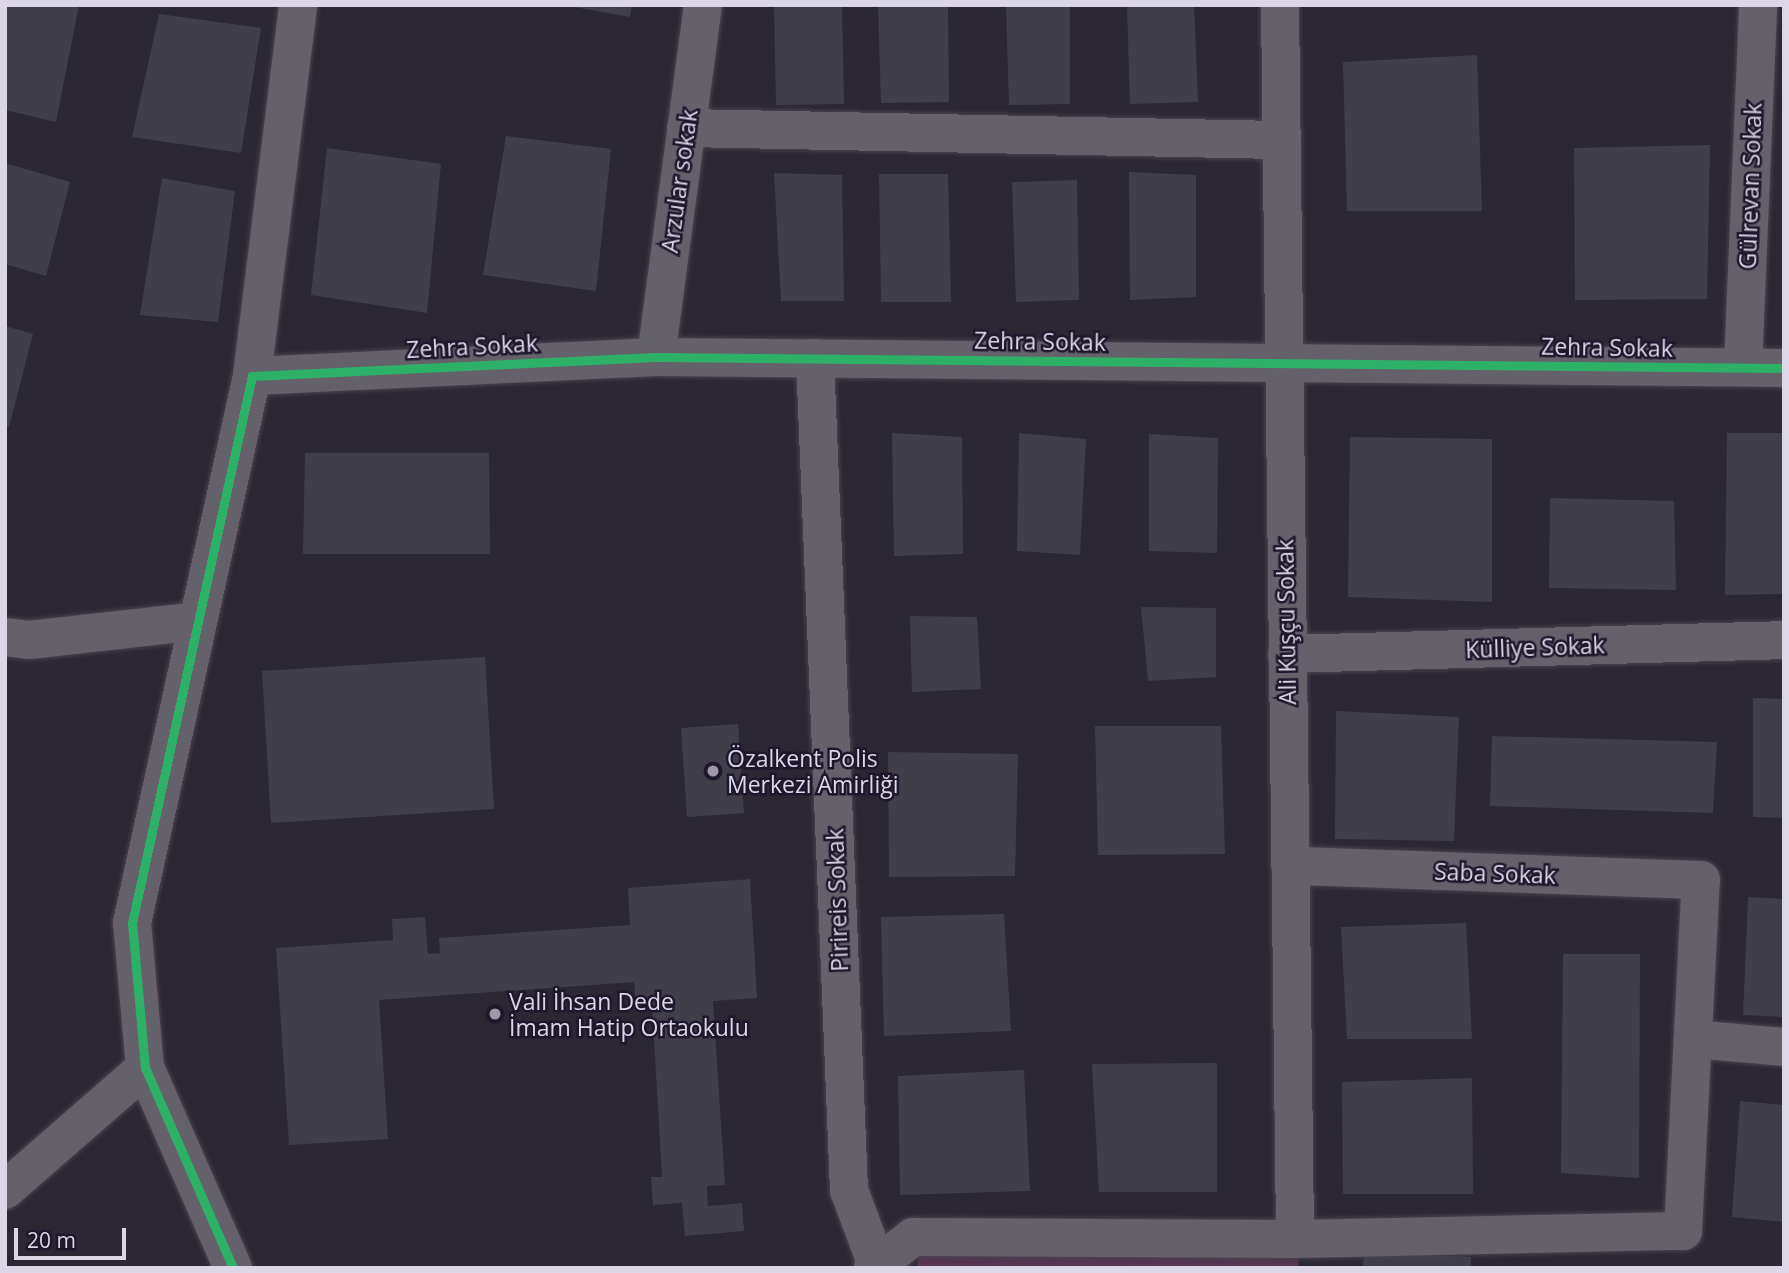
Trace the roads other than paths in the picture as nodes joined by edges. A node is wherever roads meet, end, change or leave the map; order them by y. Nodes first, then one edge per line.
1 (298, 5) edge
2 (703, 5) edge
3 (1280, 5) edge
4 (1758, 5) edge
5 (686, 128) junction
6 (1281, 141) junction
7 (656, 357) junction
8 (815, 358) junction
9 (1282, 363) junction
10 (1743, 367) junction
11 (1784, 368) edge
12 (252, 376) junction
13 (198, 621) junction
14 (5, 637) edge
15 (1784, 640) edge
16 (1287, 654) junction
17 (1290, 866) junction
18 (1693, 1039) junction
19 (1784, 1047) edge
20 (145, 1068) junction
21 (5, 1190) edge
22 (1295, 1239) junction
23 (876, 1267) edge
24 (233, 1268) edge

1 - 12 street
2 - 5 street, Arzular sokak
3 - 6 street, Ali Kuşçu Sokak
4 - 10 street, Gülrevan Sokak
5 - 6 street
5 - 7 street, Arzular sokak
6 - 9 street, Ali Kuşçu Sokak
7 - 8 street, Zehra Sokak
7 - 12 street, Zehra Sokak
8 - 9 street, Zehra Sokak
8 - 23 street, Pirireis Sokak
9 - 10 street, Zehra Sokak
9 - 16 street, Ali Kuşçu Sokak
10 - 11 street, Zehra Sokak
12 - 13 street
13 - 14 street
13 - 20 street
15 - 16 street, Külliye Sokak
16 - 17 street, Ali Kuşçu Sokak
17 - 18 street, Saba Sokak
17 - 22 street, Ali Kuşçu Sokak
18 - 19 street
18 - 22 street
20 - 21 street
20 - 24 street
22 - 23 street

